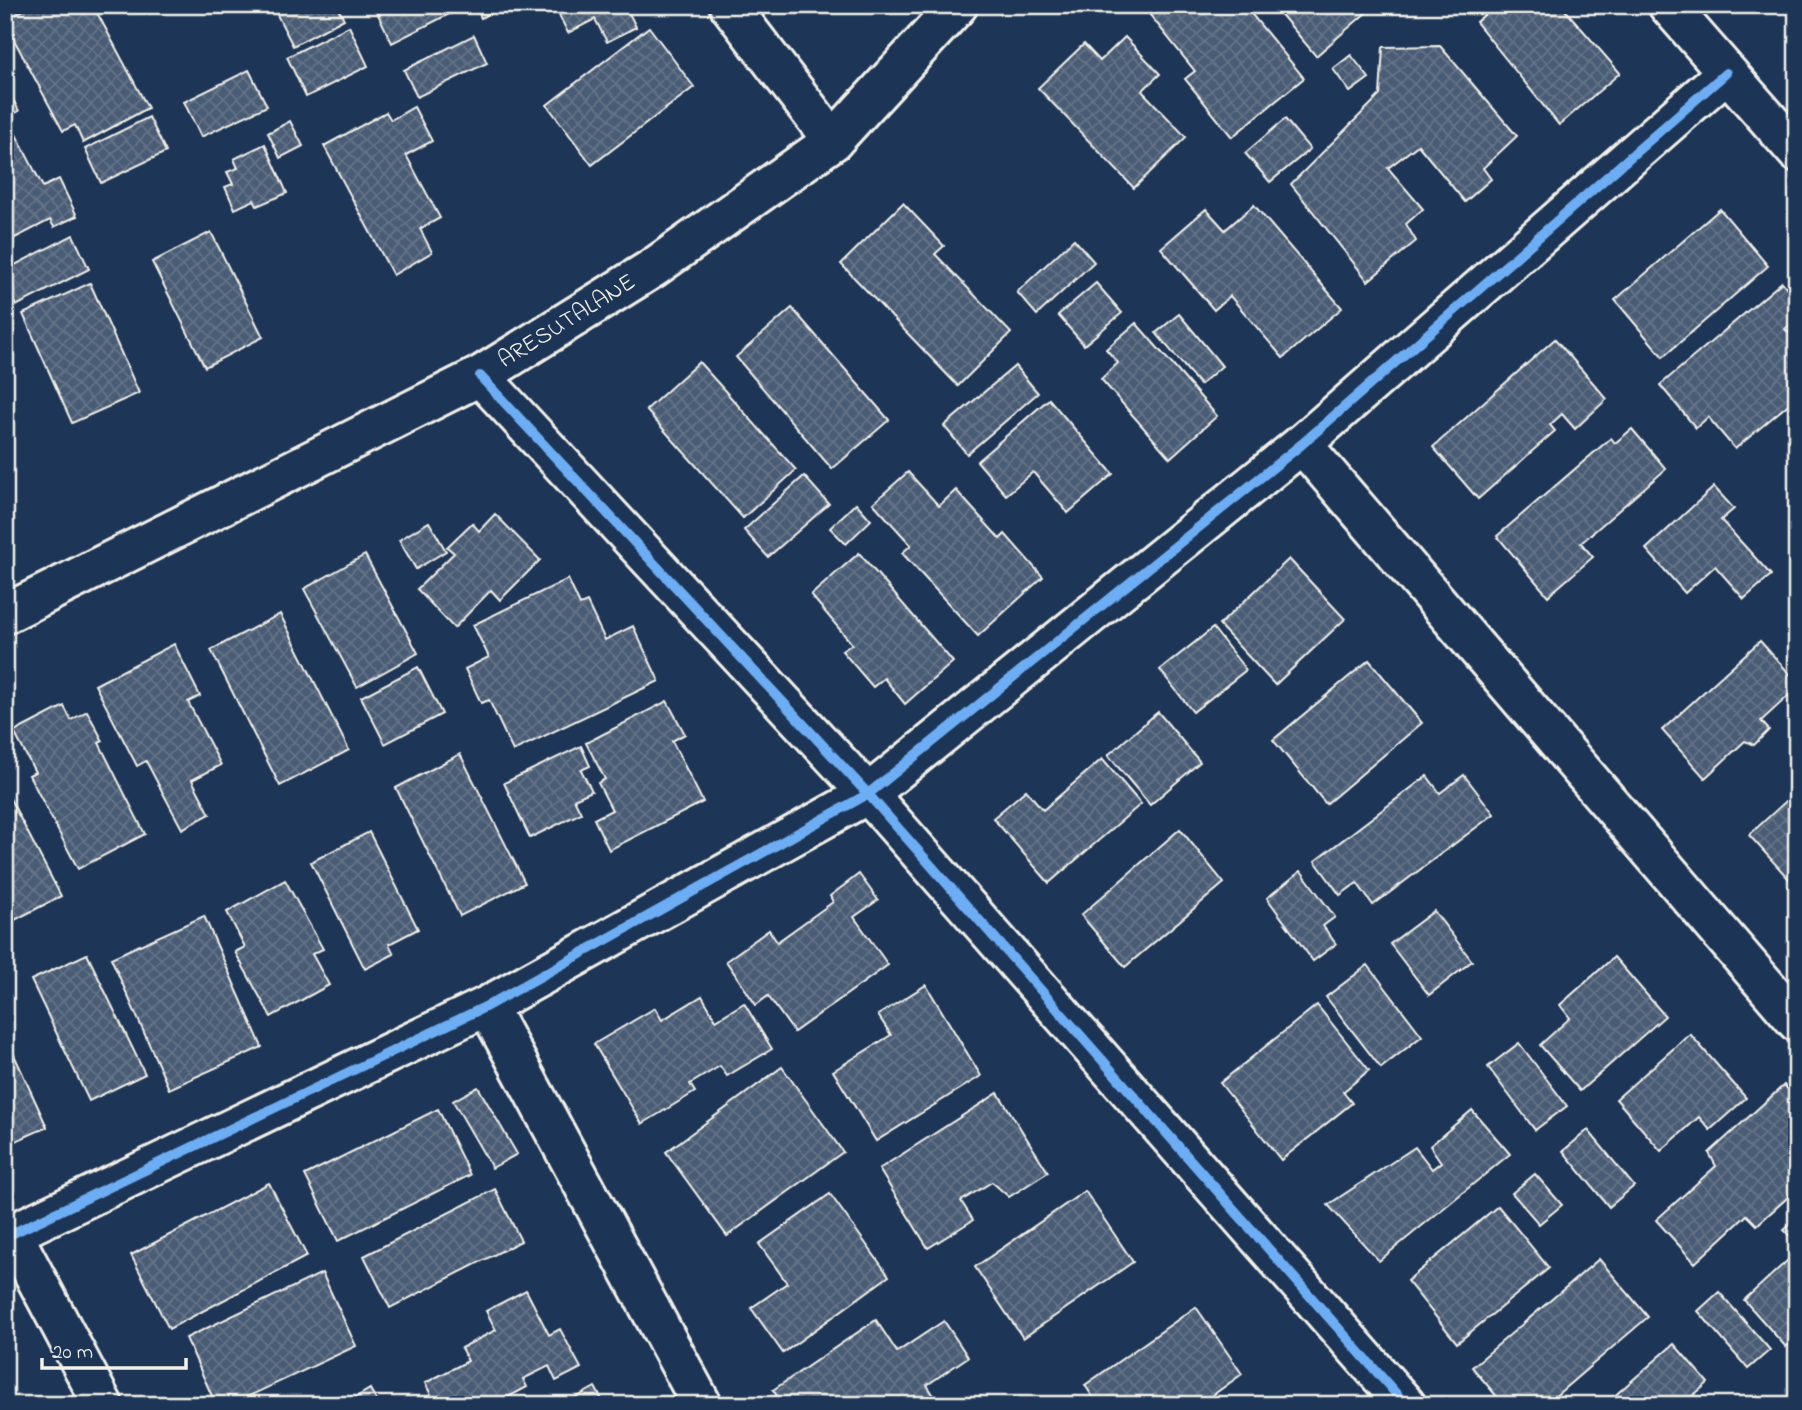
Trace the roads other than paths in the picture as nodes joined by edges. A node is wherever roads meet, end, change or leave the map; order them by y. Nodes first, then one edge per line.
1 (729, 5) edge
2 (958, 5) edge
3 (1668, 5) edge
4 (1726, 73) junction
5 (833, 141) junction
6 (1797, 152) edge
7 (480, 376) junction
8 (1301, 444) junction
9 (5, 614) edge
10 (868, 794) junction
11 (487, 1006) junction
12 (1797, 1022) edge
13 (9, 1235) edge
14 (103, 1405) edge
15 (702, 1405) edge
16 (1406, 1405) edge

1 - 5 street
2 - 5 street, ARESUTALANE
3 - 4 street
4 - 6 street
4 - 8 street
5 - 7 street, ARESUTALANE
7 - 9 street, ARESUTALANE
7 - 10 street
8 - 10 street
8 - 12 street
10 - 11 street
10 - 16 street
11 - 13 street
11 - 15 street
13 - 14 street

